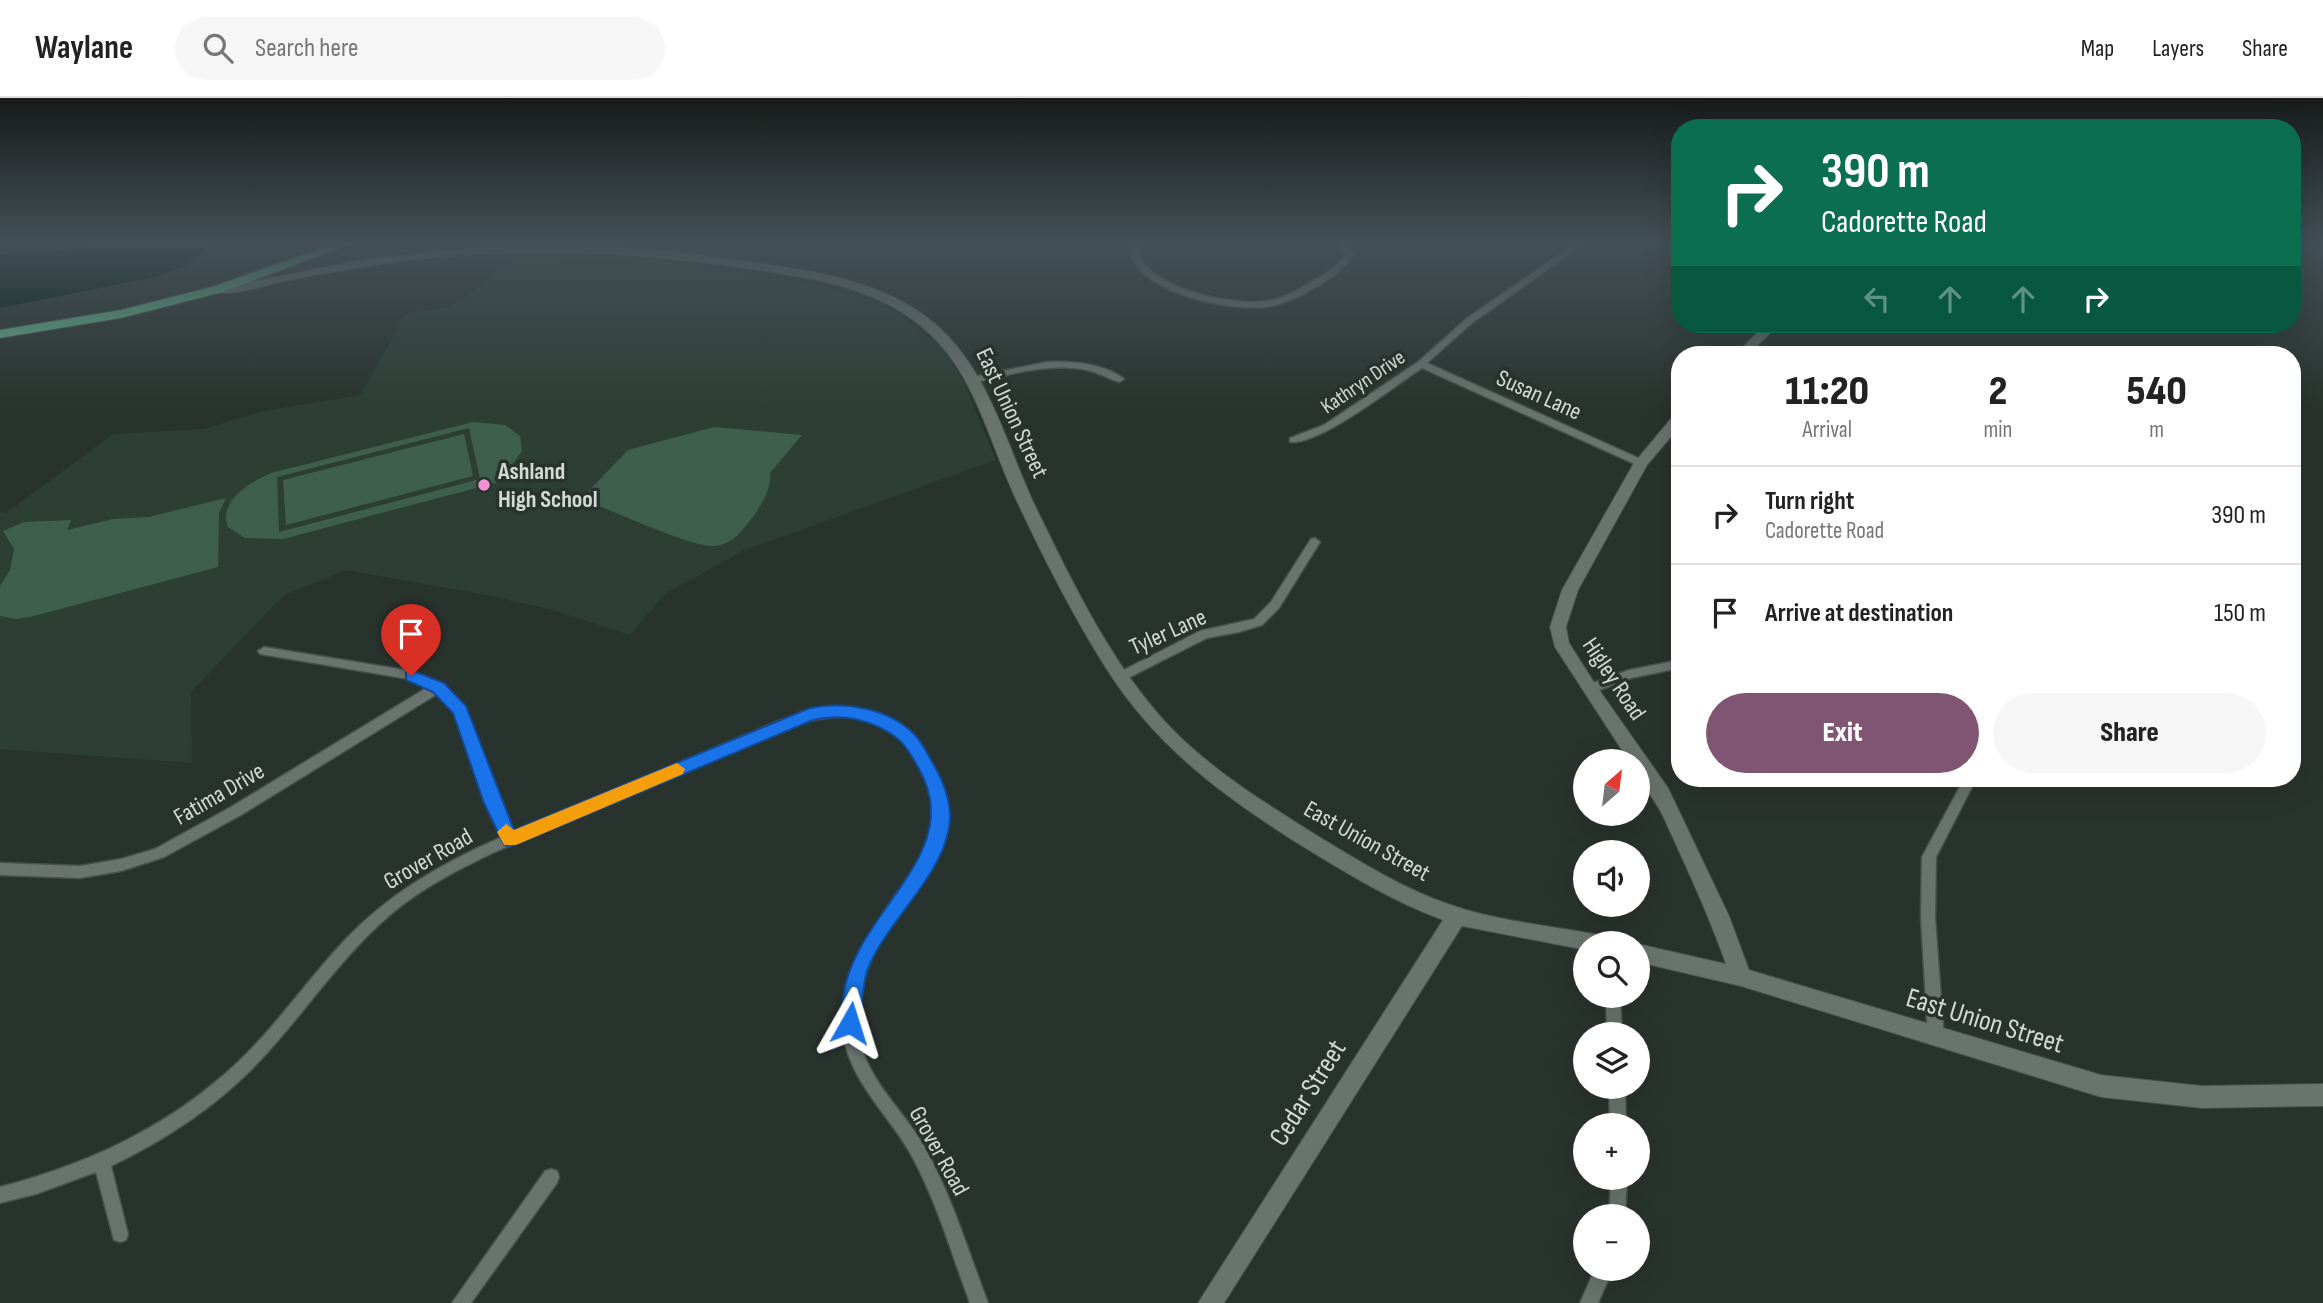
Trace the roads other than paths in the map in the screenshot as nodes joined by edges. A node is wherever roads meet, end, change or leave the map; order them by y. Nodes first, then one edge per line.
1 (177, 299) edge
2 (885, 299) edge
3 (1218, 299) edge
4 (1283, 299) edge
5 (1500, 299) edge
6 (1764, 333) edge
7 (0, 334) edge
8 (1750, 346) edge
9 (1421, 364) junction
10 (1119, 379) dead end
11 (972, 380) junction
12 (1671, 428) edge
13 (1294, 440) dead end
14 (1642, 463) junction
15 (1315, 542) dead end
16 (264, 651) dead end
17 (1671, 666) edge
18 (1122, 676) junction
19 (438, 687) junction
20 (1589, 689) junction
21 (1966, 787) edge
22 (510, 839) junction
23 (0, 869) edge
24 (1457, 916) junction
25 (1573, 939) edge
26 (1650, 956) edge
27 (1741, 977) junction
28 (1936, 1038) junction
29 (2323, 1095) edge
30 (102, 1162) junction
31 (551, 1177) dead end
32 (0, 1195) edge
33 (120, 1234) dead end
34 (1599, 1281) edge
35 (461, 1303) edge
36 (979, 1303) edge
37 (1210, 1303) edge
38 (1589, 1303) edge

1 - 7 main road
2 - 11 street, East Union Street
3 - 4 street
5 - 9 street, Kathryn Drive
6 - 8 street
9 - 13 street, Kathryn Drive
9 - 14 street, Susan Lane
10 - 11 street
11 - 18 street, East Union Street
12 - 14 street, Higley Road
14 - 20 street, Higley Road
15 - 18 street, Tyler Lane
16 - 19 street
17 - 20 street
18 - 24 street, East Union Street
19 - 22 street
19 - 23 street, Fatima Drive
20 - 27 street, Higley Road
21 - 28 street
22 - 30 street, Grover Road
22 - 36 street, Grover Road
24 - 25 street, East Union Street
24 - 37 street, Cedar Street
26 - 27 street, East Union Street
27 - 28 street, East Union Street
28 - 29 street, East Union Street
30 - 32 street, Grover Road
30 - 33 street
31 - 35 street
34 - 38 street

